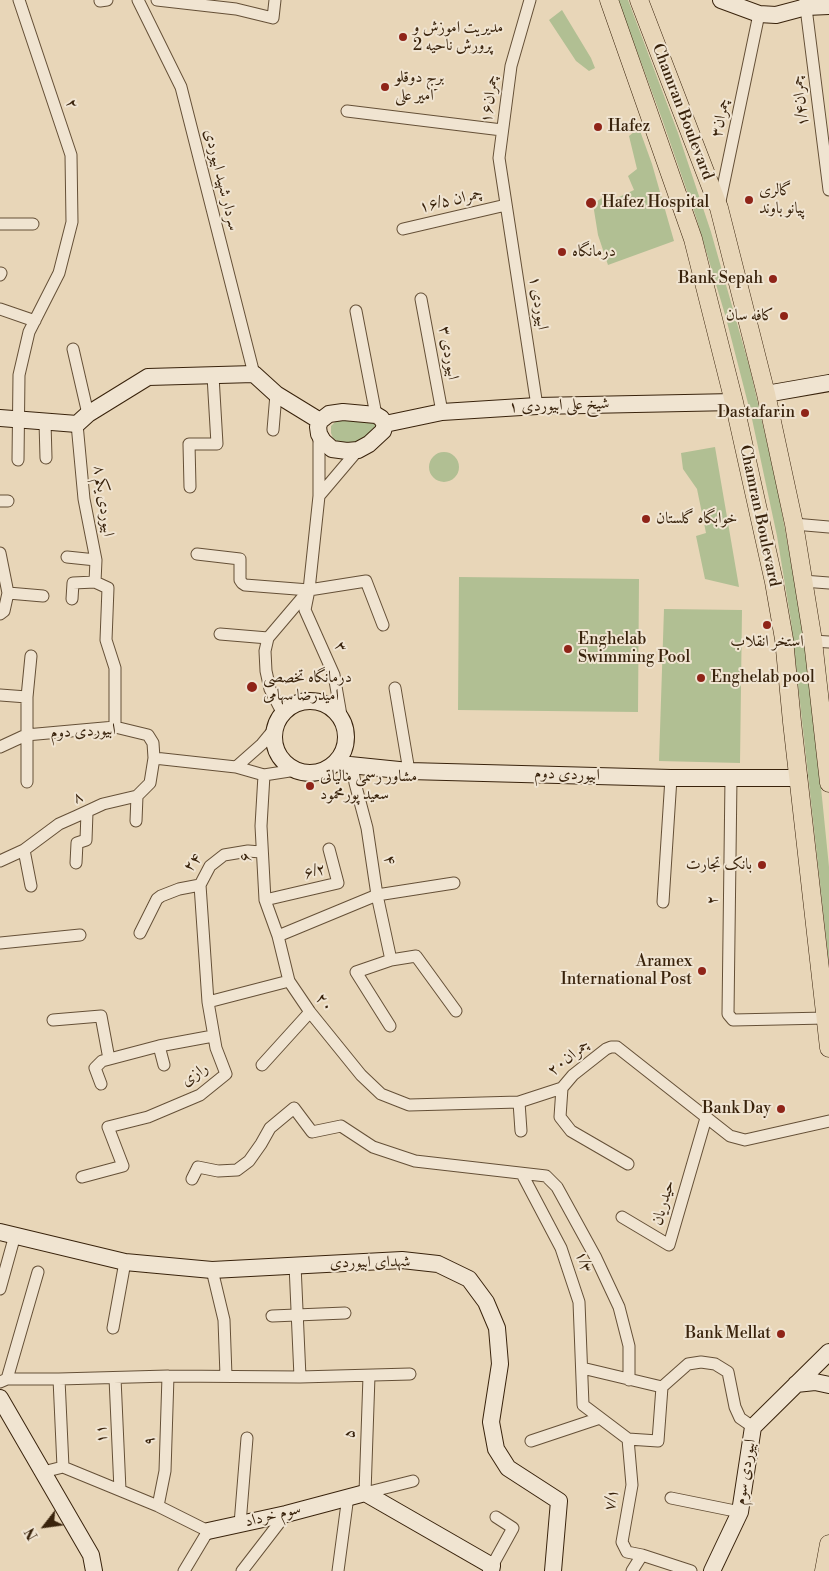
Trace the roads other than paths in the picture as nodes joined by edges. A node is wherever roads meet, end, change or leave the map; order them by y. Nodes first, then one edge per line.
1 (19, 0) edge
2 (107, 0) edge
3 (138, 0) edge
4 (157, 0) edge
5 (275, 0) edge
6 (530, 0) edge
7 (609, 0) edge
8 (638, 0) edge
9 (721, 0) edge
10 (100, 1) edge
11 (806, 4) edge
12 (238, 5) edge
13 (829, 6) edge
14 (759, 14) junction
15 (347, 111) dead end
16 (502, 130) junction
17 (829, 190) edge
18 (506, 205) junction
19 (718, 208) junction
20 (0, 224) edge
21 (33, 224) dead end
22 (403, 229) dead end
23 (421, 299) dead end
24 (0, 309) edge
25 (356, 311) dead end
26 (35, 321) junction
27 (73, 349) dead end
28 (254, 374) junction
29 (213, 376) junction
30 (829, 383) edge
31 (276, 394) junction
32 (766, 394) junction
33 (734, 402) junction
34 (537, 406) junction
35 (442, 412) junction
36 (0, 418) edge
37 (82, 419) junction
38 (380, 419) junction
39 (18, 420) junction
40 (45, 422) junction
41 (319, 428) junction
42 (273, 430) dead end
43 (358, 450) junction
44 (46, 458) dead end
45 (18, 460) dead end
46 (190, 487) dead end
47 (319, 496) junction
48 (794, 524) junction
49 (829, 527) edge
50 (0, 553) edge
51 (197, 554) dead end
52 (67, 557) dead end
53 (96, 560) junction
54 (804, 581) junction
55 (95, 582) junction
56 (829, 583) edge
57 (309, 590) junction
58 (8, 593) junction
59 (43, 596) dead end
60 (72, 599) dead end
61 (0, 614) edge
62 (382, 625) dead end
63 (220, 634) dead end
64 (268, 638) junction
65 (821, 641) edge
66 (31, 656) dead end
67 (395, 688) dead end
68 (0, 694) edge
69 (27, 697) junction
70 (279, 721) junction
71 (342, 721) junction
72 (826, 721) edge
73 (115, 727) junction
74 (26, 736) junction
75 (0, 747) edge
76 (154, 758) junction
77 (342, 764) junction
78 (236, 767) junction
79 (296, 770) junction
80 (409, 771) junction
81 (264, 774) junction
82 (671, 778) junction
83 (731, 778) junction
84 (799, 778) junction
85 (27, 782) dead end
86 (829, 783) edge
87 (137, 796) junction
88 (87, 812) junction
89 (136, 821) dead end
90 (328, 849) dead end
91 (24, 850) junction
92 (261, 852) junction
93 (0, 861) edge
94 (76, 863) dead end
95 (454, 883) dead end
96 (200, 884) junction
97 (31, 886) dead end
98 (377, 895) junction
99 (265, 900) junction
100 (663, 902) dead end
101 (140, 933) dead end
102 (80, 935) dead end
103 (278, 936) junction
104 (0, 942) edge
105 (391, 960) junction
106 (289, 981) junction
107 (208, 1002) junction
108 (456, 1011) dead end
109 (310, 1012) junction
110 (826, 1018) junction
111 (53, 1020) dead end
112 (390, 1026) dead end
113 (214, 1036) junction
114 (159, 1046) junction
115 (829, 1048) edge
116 (109, 1059) junction
117 (164, 1065) dead end
118 (262, 1065) dead end
119 (364, 1078) joint
120 (102, 1084) dead end
121 (562, 1088) junction
122 (519, 1102) junction
123 (706, 1118) junction
124 (829, 1121) edge
125 (521, 1131) dead end
126 (628, 1164) dead end
127 (522, 1174) junction
128 (82, 1177) dead end
129 (192, 1179) dead end
130 (622, 1217) dead end
131 (7, 1234) edge
132 (125, 1262) junction
133 (295, 1265) junction
134 (212, 1270) junction
135 (38, 1272) dead end
136 (0, 1289) edge
137 (345, 1313) dead end
138 (298, 1314) junction
139 (272, 1316) dead end
140 (113, 1328) dead end
141 (829, 1352) edge
142 (582, 1368) junction
143 (410, 1374) dead end
144 (168, 1376) junction
145 (226, 1376) junction
146 (368, 1376) junction
147 (300, 1377) junction
148 (116, 1378) junction
149 (59, 1379) junction
150 (4, 1380) edge
151 (629, 1380) junction
152 (796, 1384) junction
153 (829, 1385) edge
154 (662, 1388) junction
155 (0, 1398) edge
156 (0, 1414) edge
157 (600, 1418) junction
158 (753, 1428) junction
159 (247, 1438) dead end
160 (628, 1439) junction
161 (531, 1441) dead end
162 (63, 1467) junction
163 (42, 1472) junction
164 (414, 1481) dead end
165 (120, 1490) junction
166 (365, 1493) junction
167 (348, 1496) junction
168 (671, 1498) dead end
169 (158, 1506) junction
170 (740, 1512) junction
171 (286, 1514) junction
172 (496, 1517) dead end
173 (240, 1524) junction
174 (208, 1531) junction
175 (829, 1544) edge
176 (642, 1555) junction
177 (492, 1568) edge
178 (94, 1571) edge
179 (184, 1571) edge
180 (242, 1571) edge
181 (338, 1571) edge
182 (553, 1571) edge
183 (632, 1571) edge
184 (691, 1571) edge
185 (712, 1571) edge
186 (824, 1571) edge

1 - 26 street, ۲
2 - 10 street
3 - 28 street, سردار شهید ابیوردی
4 - 12 street
5 - 12 street
6 - 16 street, چمران۱۶
7 - 33 main road, Chamran Boulevard
8 - 19 main road, Chamran Boulevard
9 - 14 street
11 - 13 street
11 - 14 street
11 - 17 street, چمران۱/۴
14 - 19 street, چمران۳
15 - 16 street
16 - 18 street, چمران۱۶
18 - 22 street, ۱۶/۵ چمران
18 - 34 street, ۱ ابیوردی
19 - 32 main road, Chamran Boulevard
20 - 21 street
23 - 35 street, ۳ ابیوردی
24 - 26 street
25 - 38 street
26 - 39 street, ۲
27 - 37 street, ۸ ابیوردی یکم
28 - 29 street
28 - 31 street
29 - 37 street
29 - 46 street
30 - 32 street
31 - 41 street
31 - 42 street
32 - 48 main road, Chamran Boulevard
33 - 34 street, شیخ علی ابیوردی ۱
33 - 84 main road, Chamran Boulevard
34 - 35 street, شیخ علی ابیوردی ۱
35 - 38 street, شیخ علی ابیوردی ۱
36 - 39 street
37 - 40 street
37 - 53 street, ۸ ابیوردی یکم
38 - 41 street, شیخ علی ابیوردی ۱
38 - 43 street
39 - 40 street
39 - 45 street, ۲
40 - 44 street
41 - 43 street
41 - 47 street, ۳
43 - 47 street
47 - 57 street, ۳
48 - 49 street
48 - 54 main road, Chamran Boulevard
50 - 58 street
51 - 57 street
52 - 53 street
53 - 55 street, ۸ ابیوردی یکم
54 - 56 street
54 - 65 main road, Chamran Boulevard
55 - 60 street
55 - 73 street
57 - 62 street
57 - 64 street
57 - 71 street, ۳
58 - 59 street
58 - 61 street
63 - 64 street
64 - 70 street
65 - 72 main road, Chamran Boulevard
66 - 69 street
67 - 80 street
68 - 69 street
69 - 74 street
70 - 71 street
70 - 78 street
70 - 79 street
71 - 77 street
72 - 86 main road, Chamran Boulevard
73 - 74 street, ابیوردی دوم
73 - 76 street, ابیوردی دوم
74 - 75 street, ابیوردی دوم
74 - 85 street
76 - 78 street
76 - 87 street
77 - 79 street
77 - 80 street, ابیوردی دوم
77 - 98 street, ۴
78 - 81 street
79 - 81 street
80 - 82 street, ابیوردی دوم
81 - 92 street, ۶
82 - 83 street, ابیوردی دوم
82 - 100 street
83 - 84 street, ابیوردی دوم
83 - 110 street, ۲
84 - 110 main road, Chamran Boulevard
87 - 88 street, ۸
87 - 89 street
88 - 91 street, ۸
88 - 94 street
90 - 99 street, ۶/۲
91 - 93 street, ۸
91 - 97 street
92 - 96 street, ۲۴
92 - 99 street, ۶
95 - 98 street
96 - 101 street, ۲۴
96 - 107 street, رازی
98 - 103 street
98 - 105 street, ۴
99 - 103 street, ۶
102 - 104 street
103 - 106 street, ۲۰
105 - 108 street
105 - 112 street
106 - 107 street
106 - 109 street, ۲۰
107 - 113 street, رازی
109 - 118 street
109 - 119 street, ۲۰
110 - 115 main road, Chamran Boulevard
111 - 116 street
113 - 114 street
113 - 128 street, رازی
114 - 116 street
114 - 117 street
116 - 120 street
119 - 122 street, چمران۲۰
121 - 122 street, چمران۲۰
121 - 123 street, چمران۲۰
121 - 126 street
122 - 125 street
123 - 124 street, چمران۲۰
123 - 130 street, حیدریان
127 - 129 street
127 - 142 street, ۱/۳
127 - 151 street
131 - 132 street, شهدای ابیوردی
131 - 136 street
132 - 134 street, شهدای ابیوردی
132 - 140 street
133 - 134 street, شهدای ابیوردی
133 - 138 street
133 - 182 street, شهدای ابیوردی
134 - 145 street
135 - 150 street
137 - 138 street
138 - 139 street
138 - 147 street
141 - 152 street, ابیوردی سوم
142 - 151 street
142 - 157 street, ۱/۳
143 - 146 street
144 - 145 street
144 - 148 street
144 - 169 street, ۹
145 - 147 street
146 - 147 street
146 - 166 street, ۵
148 - 149 street
148 - 165 street, ۱۱
149 - 150 street
149 - 162 street
151 - 154 street
152 - 153 street
152 - 158 street, ابیوردی سوم
154 - 158 street
154 - 160 street
155 - 163 street
156 - 163 street
157 - 160 street
157 - 161 street
158 - 170 street, ابیوردی سوم
159 - 173 street
160 - 176 street, ۷/۱
162 - 163 street
162 - 165 street
163 - 178 street
164 - 166 street
165 - 169 street
166 - 167 street, سوم خرداد
166 - 177 street
167 - 171 street, سوم خرداد
167 - 181 street
168 - 170 street
169 - 174 street
170 - 185 street, ابیوردی سوم
171 - 173 street, سوم خرداد
171 - 180 street
172 - 177 street
173 - 174 street, سوم خرداد
174 - 179 street
175 - 186 main road
176 - 183 street
176 - 184 street

